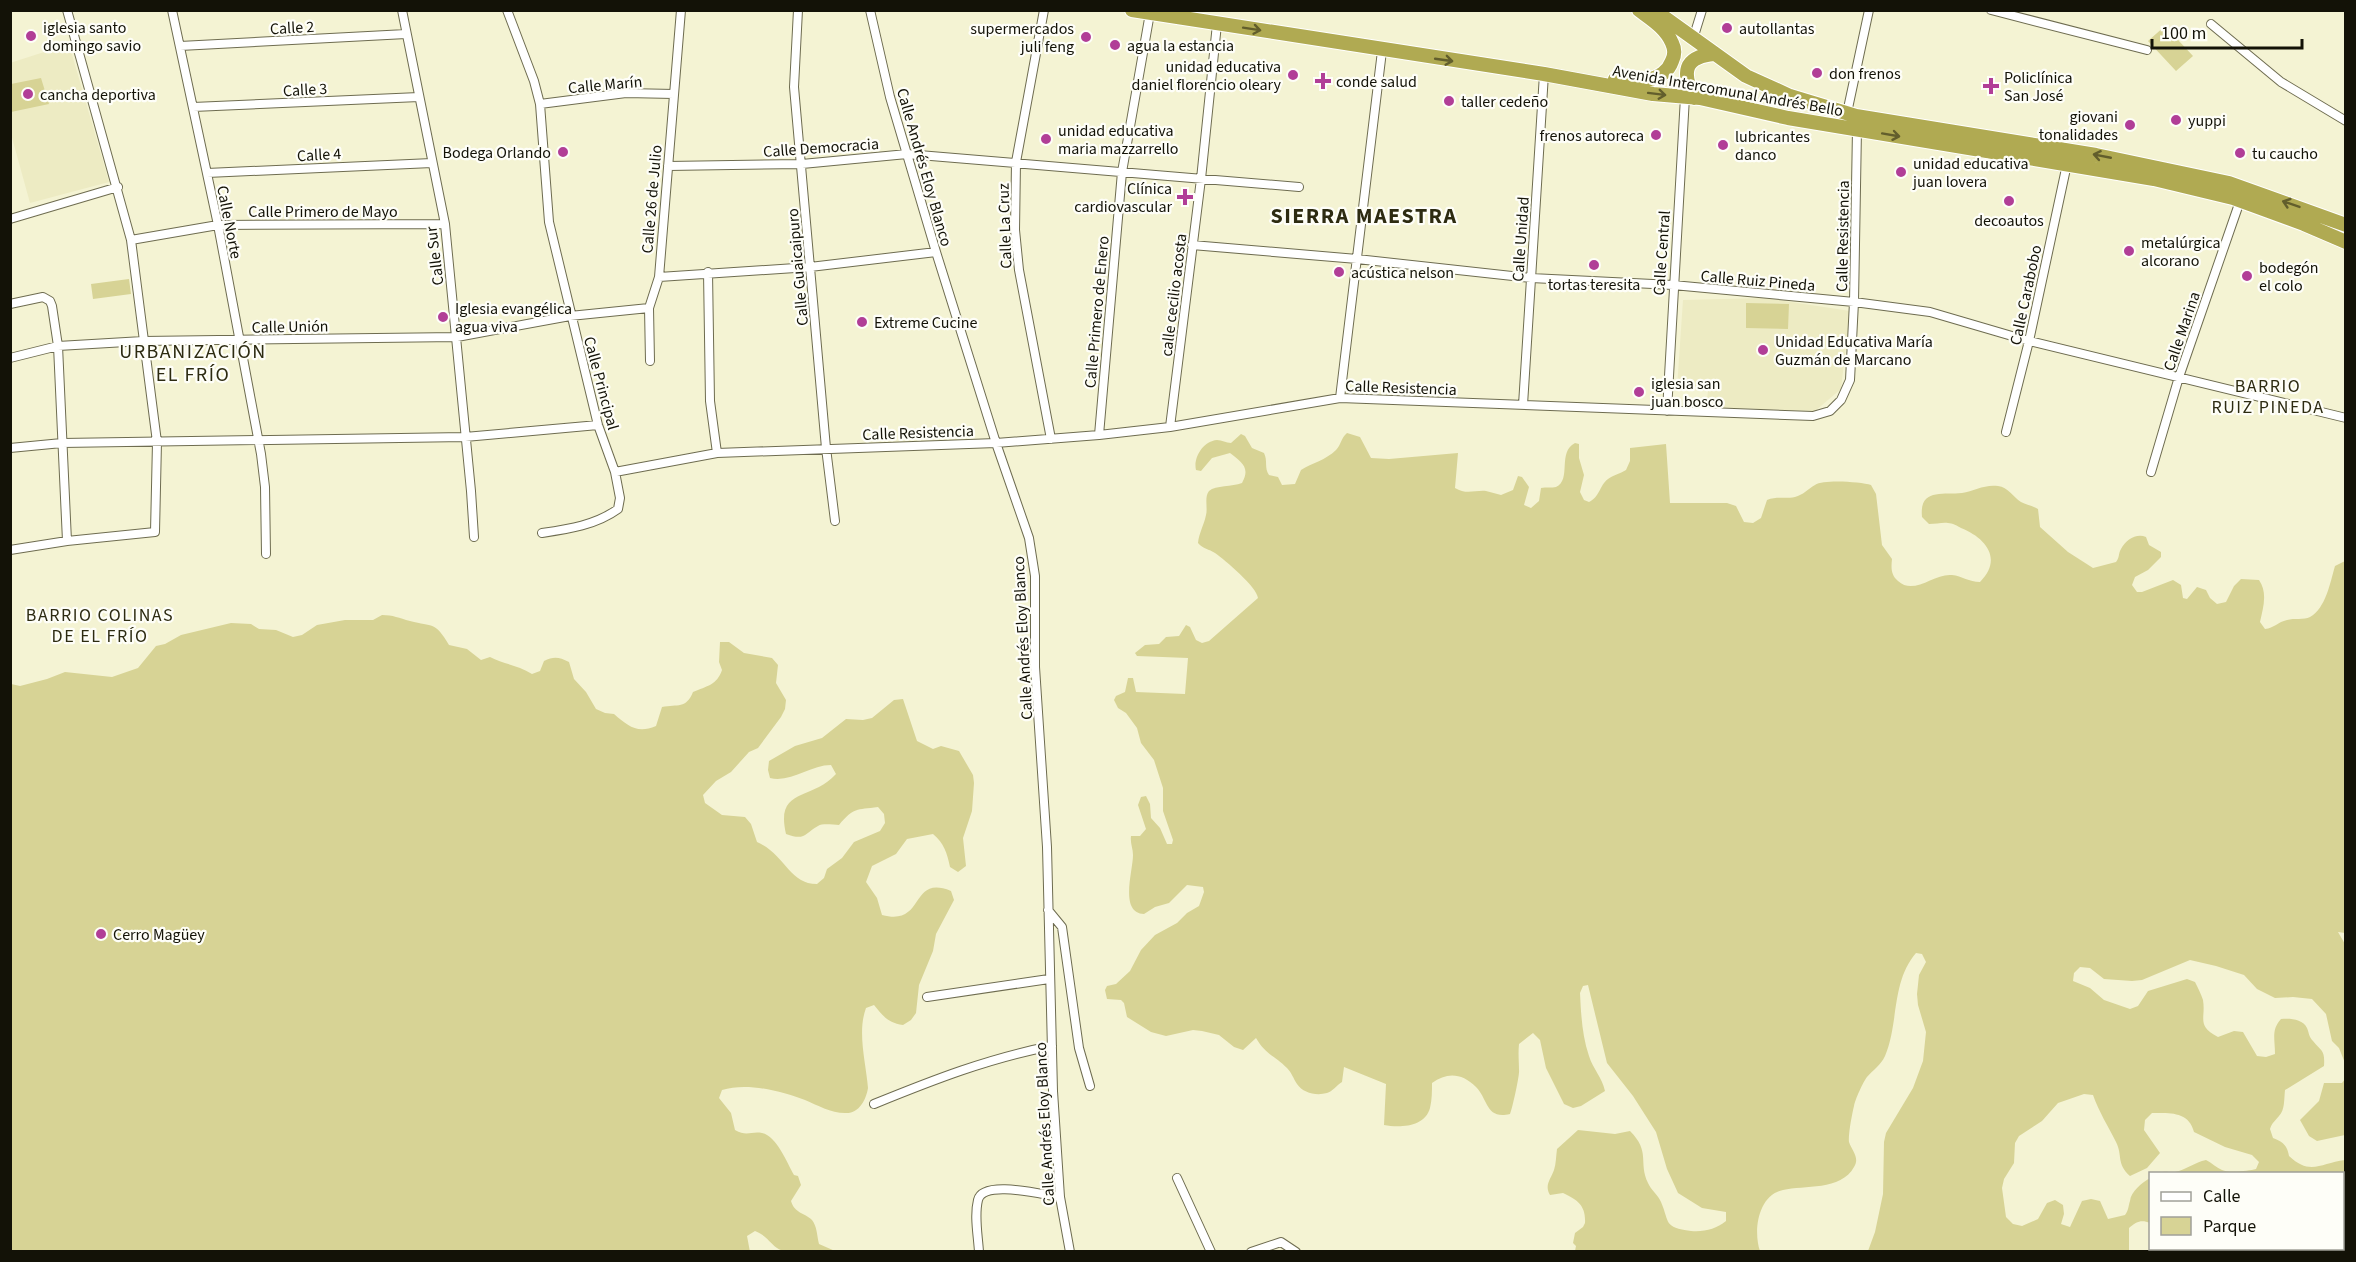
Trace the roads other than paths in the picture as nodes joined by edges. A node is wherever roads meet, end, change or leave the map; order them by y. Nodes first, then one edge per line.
1 (67, 10) edge
2 (172, 10) edge
3 (402, 10) edge
4 (507, 10) edge
5 (681, 10) edge
6 (798, 10) edge
7 (870, 10) edge
8 (1044, 10) edge
9 (1132, 10) edge
10 (1639, 10) edge
11 (1654, 10) edge
12 (1702, 10) edge
13 (1869, 10) edge
14 (1991, 10) edge
15 (1150, 13) junction
16 (1182, 14) edge
17 (1668, 15) edge
18 (1217, 24) junction
19 (2211, 24) dead end
20 (406, 34) junction
21 (1694, 39) junction
22 (180, 46) junction
23 (2147, 50) dead end
24 (1382, 51) junction
25 (1714, 54) junction
26 (1544, 74) junction
27 (674, 94) junction
28 (419, 97) junction
29 (1689, 98) junction
30 (540, 104) junction
31 (193, 108) junction
32 (1847, 113) junction
33 (2346, 121) edge
34 (1857, 129) junction
35 (907, 154) junction
36 (432, 162) junction
37 (1016, 162) junction
38 (802, 164) junction
39 (2067, 164) junction
40 (668, 166) junction
41 (1122, 172) junction
42 (207, 173) junction
43 (1201, 179) junction
44 (117, 187) junction
45 (1299, 187) dead end
46 (2240, 201) junction
47 (10, 219) edge
48 (445, 224) junction
49 (218, 225) junction
50 (2346, 225) edge
51 (131, 240) junction
52 (2346, 242) edge
53 (1192, 246) junction
54 (936, 252) junction
55 (1357, 259) junction
56 (810, 267) junction
57 (708, 272) junction
58 (658, 276) junction
59 (1531, 278) junction
60 (1673, 285) junction
61 (1854, 302) junction
62 (10, 304) edge
63 (650, 308) junction
64 (570, 316) junction
65 (457, 337) junction
66 (238, 340) junction
67 (143, 341) junction
68 (2029, 341) junction
69 (58, 346) junction
70 (10, 358) edge
71 (650, 361) dead end
72 (2179, 377) junction
73 (1340, 398) junction
74 (1523, 405) junction
75 (1667, 411) junction
76 (2346, 418) edge
77 (598, 425) junction
78 (1170, 427) junction
79 (2006, 432) dead end
80 (1099, 435) junction
81 (465, 437) junction
82 (1051, 439) junction
83 (258, 440) junction
84 (157, 442) junction
85 (62, 443) junction
86 (996, 443) junction
87 (10, 448) edge
88 (826, 448) junction
89 (717, 453) junction
90 (615, 472) junction
91 (2151, 472) dead end
92 (836, 521) dead end
93 (543, 533) dead end
94 (474, 537) dead end
95 (67, 541) junction
96 (10, 550) edge
97 (266, 554) dead end
98 (1048, 910) junction
99 (1049, 979) junction
100 (927, 997) dead end
101 (1053, 1046) junction
102 (1090, 1086) dead end
103 (874, 1104) dead end
104 (1178, 1178) dead end
105 (1060, 1197) junction
106 (979, 1251) edge
107 (1070, 1251) edge
108 (1210, 1251) edge
109 (1251, 1251) edge
110 (1296, 1251) edge

1 - 44 street
2 - 22 street, Calle Norte
3 - 20 street, Calle Sur
4 - 30 street, Calle Principal
5 - 27 street, Calle 26 de Julio
6 - 38 street, Calle Guaicaipuro
7 - 35 street, Calle Andrés Eloy Blanco
8 - 37 street, Calle La Cruz
9 - 15 highway, Avenida Intercomunal Andrés Bello
10 - 26 highway
11 - 17 highway, Avenida Intercomunal Andrés Bello
12 - 21 street
13 - 32 street
14 - 23 street
15 - 16 highway, Avenida Intercomunal Andrés Bello
15 - 41 street, Calle Primero de Enero
16 - 18 highway, Avenida Intercomunal Andrés Bello
17 - 21 highway, Avenida Intercomunal Andrés Bello
18 -> 24 highway, Avenida Intercomunal Andrés Bello
18 - 43 street, calle cecilio acosta
19 - 33 street
20 - 22 street, Calle 2
20 - 28 street, Calle Sur
21 - 25 highway, Avenida Intercomunal Andrés Bello
22 - 31 street, Calle Norte
24 -> 26 highway, Avenida Intercomunal Andrés Bello
24 - 55 street
25 - 29 highway
25 - 32 highway, Avenida Intercomunal Andrés Bello
26 -> 29 highway, Avenida Intercomunal Andrés Bello
26 - 59 street, Calle Unidad
27 - 30 street, Calle Marín
27 - 40 street, Calle 26 de Julio
28 - 31 street, Calle 3
28 - 36 street, Calle Sur
29 - 34 highway, Avenida Intercomunal Andrés Bello
29 - 60 street, Calle Central
30 - 64 street, Calle Principal
31 - 42 street, Calle Norte
50 -> 32 highway, Avenida Intercomunal Andrés Bello
34 -> 39 highway, Avenida Intercomunal Andrés Bello
34 - 61 street, Calle Resistencia
35 - 37 street, Calle Democracia
35 - 38 street, Calle Democracia
35 - 54 street, Calle Andrés Eloy Blanco
36 - 42 street, Calle 4
36 - 48 street, Calle Sur
37 - 41 street, Calle Democracia
37 - 82 street, Calle La Cruz
38 - 40 street, Calle Democracia
38 - 56 street, Calle Guaicaipuro
39 - 46 highway, Avenida Intercomunal Andrés Bello
39 - 68 street, Calle Carabobo
40 - 58 street, Calle 26 de Julio
41 - 43 street, Calle Democracia
41 - 80 street, Calle Primero de Enero
42 - 49 street, Calle Norte
43 - 45 street, Calle Democracia
43 - 53 street, calle cecilio acosta
44 - 47 street
44 - 51 street
46 - 52 highway, Avenida Intercomunal Andrés Bello
46 - 72 street, Calle Marina
48 - 49 street, Calle Primero de Mayo
48 - 65 street, Calle Sur
49 - 51 street, Calle Primero de Mayo
49 - 66 street, Calle Norte
51 - 67 street
53 - 55 street, Calle Ruiz Pineda
53 - 78 street, calle cecilio acosta
54 - 56 street
54 - 86 street, Calle Andrés Eloy Blanco
55 - 59 street, Calle Ruiz Pineda
55 - 73 street
56 - 57 street
56 - 88 street, Calle Guaicaipuro
57 - 58 street
57 - 89 street
58 - 63 street, Calle 26 de Julio
59 - 60 street, Calle Ruiz Pineda
59 - 74 street, Calle Unidad
60 - 61 street, Calle Ruiz Pineda
60 - 75 street, Calle Central
61 - 68 street, Calle Ruiz Pineda
61 - 75 street, Calle Resistencia
62 - 69 street
63 - 64 street
63 - 71 street, Calle 26 de Julio
64 - 65 street, Calle Unión
64 - 77 street, Calle Principal
65 - 66 street, Calle Unión
65 - 81 street, Calle Sur
66 - 67 street, Calle Unión
66 - 83 street, Calle Norte
67 - 69 street, Calle Unión
67 - 84 street
68 - 72 street, Calle Ruiz Pineda
68 - 79 street, Calle Carabobo
69 - 70 street, Calle Unión
69 - 85 street
72 - 76 street, Calle Ruiz Pineda
72 - 91 street, Calle Marina
73 - 74 street, Calle Resistencia
73 - 78 street, Calle Resistencia
74 - 75 street, Calle Resistencia
77 - 81 street
77 - 90 street, Calle Principal
78 - 80 street, Calle Resistencia
80 - 82 street, Calle Resistencia
81 - 83 street
81 - 94 street, Calle Sur
82 - 86 street, Calle Resistencia
83 - 84 street
83 - 97 street, Calle Norte
84 - 85 street
84 - 95 street
85 - 87 street
85 - 95 street
86 - 88 street, Calle Resistencia
86 - 98 street, Calle Andrés Eloy Blanco
88 - 89 street, Calle Resistencia
88 - 92 street, Calle Guaicaipuro
89 - 90 street, Calle Resistencia
90 - 93 street, Calle Principal
95 - 96 street
98 - 99 street, Calle Andrés Eloy Blanco
98 - 102 street
99 - 100 street
99 - 101 street, Calle Andrés Eloy Blanco
101 - 103 street
101 - 105 street, Calle Andrés Eloy Blanco
104 - 108 street
105 - 106 street
105 - 107 street, Calle Andrés Eloy Blanco
109 - 110 street

